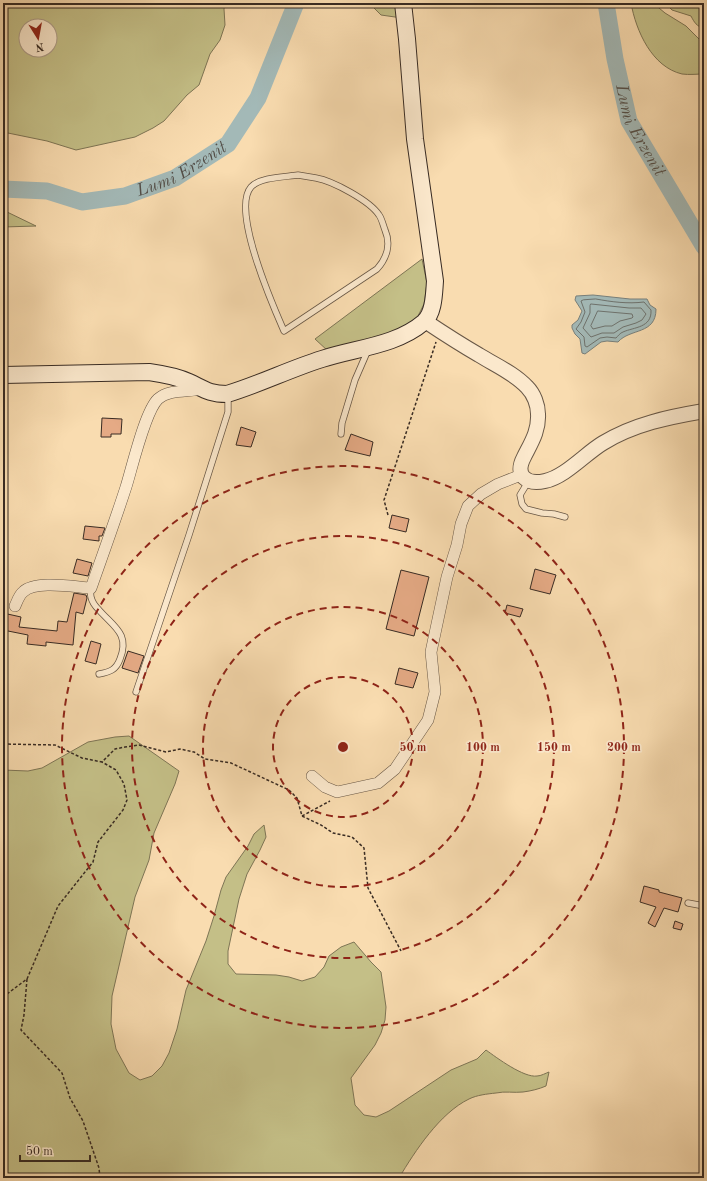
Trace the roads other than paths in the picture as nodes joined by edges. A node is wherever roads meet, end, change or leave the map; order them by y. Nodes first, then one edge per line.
1 (403, 3) edge
2 (425, 321) junction
3 (284, 331) joint
4 (370, 346) junction
5 (3, 375) edge
6 (201, 389) junction
7 (228, 394) junction
8 (704, 411) edge
9 (341, 434) dead end
10 (525, 478) junction
11 (565, 517) dead end
12 (91, 588) junction
13 (15, 606) dead end
14 (99, 674) dead end
15 (136, 692) dead end
16 (312, 776) dead end
17 (688, 902) dead end
18 (704, 906) edge

1 - 2 main road
2 - 4 main road
2 - 10 street
3 - 3 lane
4 - 7 main road
4 - 9 lane
5 - 6 main road
6 - 7 main road
6 - 12 street
7 - 15 lane
8 - 10 street
10 - 11 lane
10 - 16 street
12 - 13 street
12 - 14 lane
17 - 18 lane

